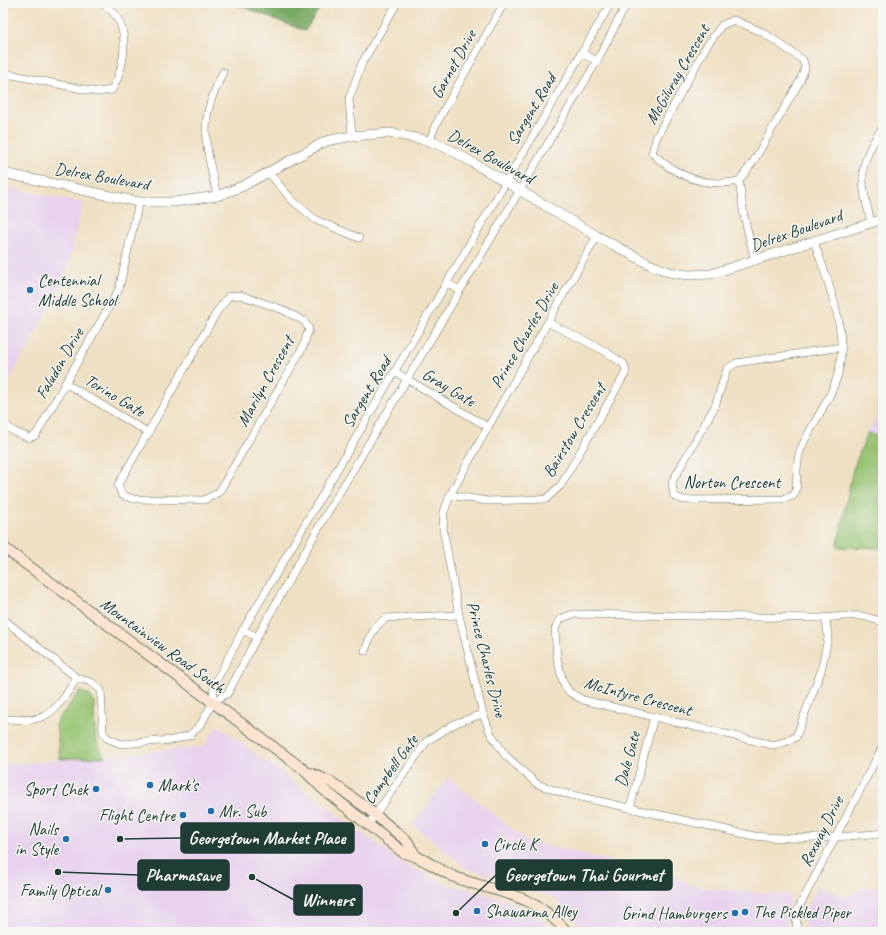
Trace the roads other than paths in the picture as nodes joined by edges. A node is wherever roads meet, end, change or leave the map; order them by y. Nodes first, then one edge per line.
1 (100, 3) edge
2 (397, 3) edge
3 (504, 3) edge
4 (611, 3) edge
5 (627, 3) edge
6 (581, 53) junction
7 (597, 60) junction
8 (223, 72) dead end
9 (3, 73) edge
10 (883, 127) edge
11 (352, 136) junction
12 (430, 141) junction
13 (269, 172) junction
14 (3, 173) edge
15 (506, 181) junction
16 (739, 181) junction
17 (520, 190) junction
18 (217, 196) junction
19 (139, 202) junction
20 (883, 219) edge
21 (871, 222) junction
22 (597, 236) junction
23 (359, 238) dead end
24 (814, 241) junction
25 (756, 261) junction
26 (446, 283) junction
27 (460, 290) junction
28 (549, 323) junction
29 (842, 347) junction
30 (395, 372) junction
31 (407, 379) junction
32 (65, 383) junction
33 (3, 423) edge
34 (488, 427) junction
35 (149, 433) junction
36 (450, 495) junction
37 (311, 515) junction
38 (323, 520) junction
39 (3, 547) edge
40 (459, 615) junction
41 (826, 618) junction
42 (3, 619) edge
43 (883, 622) edge
44 (243, 630) junction
45 (257, 638) junction
46 (365, 651) dead end
47 (77, 678) junction
48 (213, 702) junction
49 (483, 714) junction
50 (654, 717) junction
51 (3, 719) edge
52 (883, 746) edge
53 (303, 769) junction
54 (630, 808) junction
55 (375, 815) junction
56 (368, 825) junction
57 (883, 832) edge
58 (834, 837) junction
59 (415, 855) junction
60 (567, 932) edge
61 (797, 932) edge

1 - 9 street
2 - 11 street
3 - 12 street, Garnet Drive
4 - 6 street, Sargent Road
5 - 7 street, Sargent Road
6 - 7 street
6 - 15 street, Sargent Road
7 - 17 street, Sargent Road
8 - 18 street
10 - 21 street
11 - 12 street, Delrex Boulevard
11 - 13 street, Delrex Boulevard
12 - 15 street, Delrex Boulevard
13 - 18 street, Delrex Boulevard
13 - 23 street
14 - 19 street, Delrex Boulevard
15 - 17 street, Delrex Boulevard
15 - 26 street, Sargent Road
16 - 16 street, McGilvray Crescent
16 - 25 street
17 - 22 street, Delrex Boulevard
17 - 27 street, Sargent Road
18 - 19 street, Delrex Boulevard
19 - 32 street, Faludon Drive
20 - 21 street, Delrex Boulevard
21 - 24 street, Delrex Boulevard
22 - 25 street, Delrex Boulevard
22 - 28 street, Prince Charles Drive
24 - 25 street, Delrex Boulevard
24 - 29 street, Norton Crescent
26 - 27 street
26 - 30 street, Sargent Road
27 - 31 street, Sargent Road
28 - 34 street, Prince Charles Drive
28 - 36 street, Bairstow Crescent
29 - 29 street, Norton Crescent
30 - 31 street, Gray Gate
30 - 37 street, Sargent Road
31 - 34 street, Gray Gate
31 - 38 street, Sargent Road
32 - 33 street, Faludon Drive
32 - 35 street, Torino Gate
34 - 36 street, Prince Charles Drive
35 - 35 street, Marilyn Crescent
36 - 40 street, Prince Charles Drive
37 - 38 street
37 - 44 street, Sargent Road
38 - 45 street, Sargent Road
39 - 48 main road, Mountainview Road South
40 - 46 street
40 - 49 street, Prince Charles Drive
41 - 43 street, McIntyre Crescent
41 - 50 street, McIntyre Crescent
41 - 50 street, McIntyre Crescent
42 - 47 street
44 - 45 street
44 - 48 street, Sargent Road
45 - 48 street, Sargent Road
47 - 48 street
47 - 51 street
48 - 53 main road, Mountainview Road South
49 - 54 street, Prince Charles Drive
49 - 55 street, Campbell Gate
50 - 54 street, Dale Gate
52 - 58 street, Rexway Drive
53 - 55 main road, Mountainview Road South
53 - 56 main road, Mountainview Road South
54 - 58 street, Prince Charles Drive
55 - 56 street, Campbell Gate
55 - 59 main road, Mountainview Road South
56 - 59 main road, Mountainview Road South
57 - 58 street, Prince Charles Drive
58 - 61 street, Rexway Drive
59 - 60 main road, Mountainview Road South

